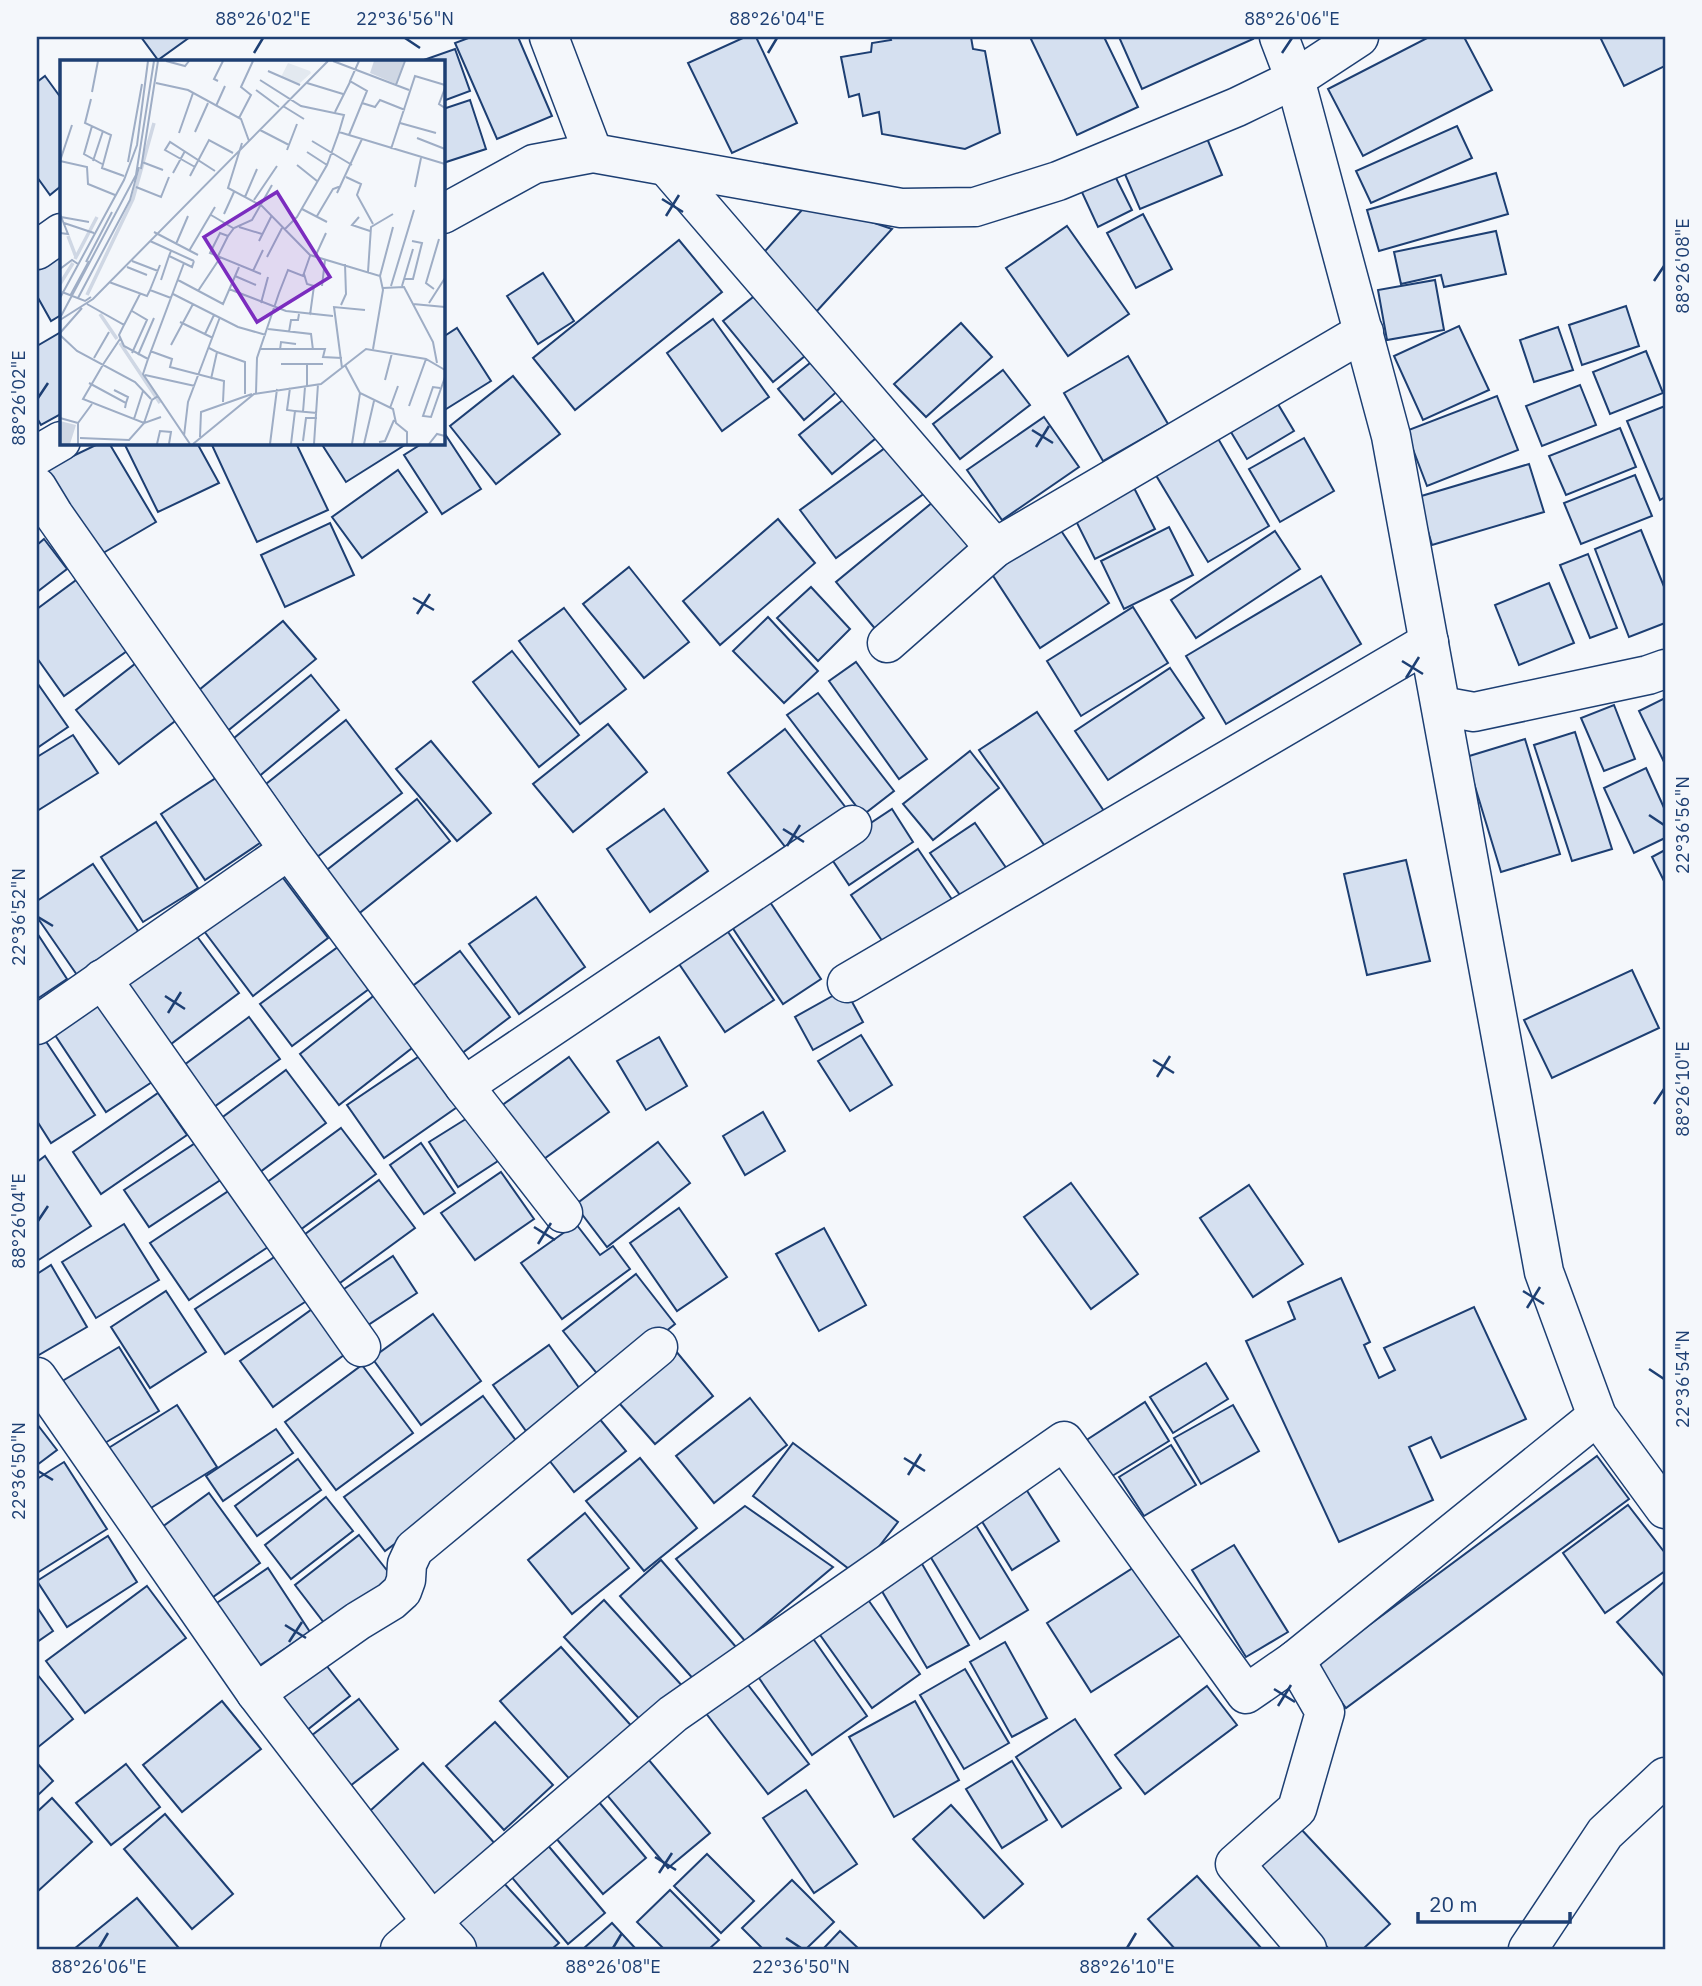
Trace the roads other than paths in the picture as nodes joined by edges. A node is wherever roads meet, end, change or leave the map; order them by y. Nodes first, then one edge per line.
1 (549, 37) edge
2 (1279, 37) edge
3 (1359, 37) edge
4 (1295, 79) junction
5 (593, 153) junction
6 (667, 167) junction
7 (444, 213) edge
8 (60, 234) edge
9 (37, 250) edge
10 (1364, 332) junction
11 (60, 441) edge
12 (37, 455) edge
13 (42, 510) edge
14 (995, 548) junction
15 (1429, 642) junction
16 (887, 643) dead end
17 (1665, 669) edge
18 (1441, 706) junction
19 (852, 825) dead end
20 (289, 849) junction
21 (102, 979) junction
22 (847, 983) dead end
23 (37, 1025) edge
24 (464, 1086) junction
25 (563, 1213) dead end
26 (361, 1347) dead end
27 (658, 1347) dead end
28 (37, 1377) edge
29 (1597, 1416) junction
30 (1660, 1492) edge
31 (1295, 1660) junction
32 (256, 1693) junction
33 (1665, 1777) edge
34 (445, 1935) edge
35 (400, 1949) edge
36 (1307, 1949) edge
37 (1528, 1949) edge

1 - 5 street
2 - 4 street
3 - 4 street
4 - 6 street
4 - 10 street
5 - 6 street
5 - 7 street
6 - 14 street
8 - 9 street
10 - 14 street
10 - 15 street
11 - 12 street
13 - 20 street
14 - 16 street
15 - 18 street
15 - 22 street
17 - 18 street
18 - 29 street
19 - 24 street
20 - 21 street
20 - 24 street
21 - 23 street
21 - 26 street
24 - 25 street
27 - 32 street
28 - 32 street
29 - 30 street
29 - 31 street
31 - 34 street
31 - 36 street
32 - 34 street
33 - 37 street
34 - 35 street

